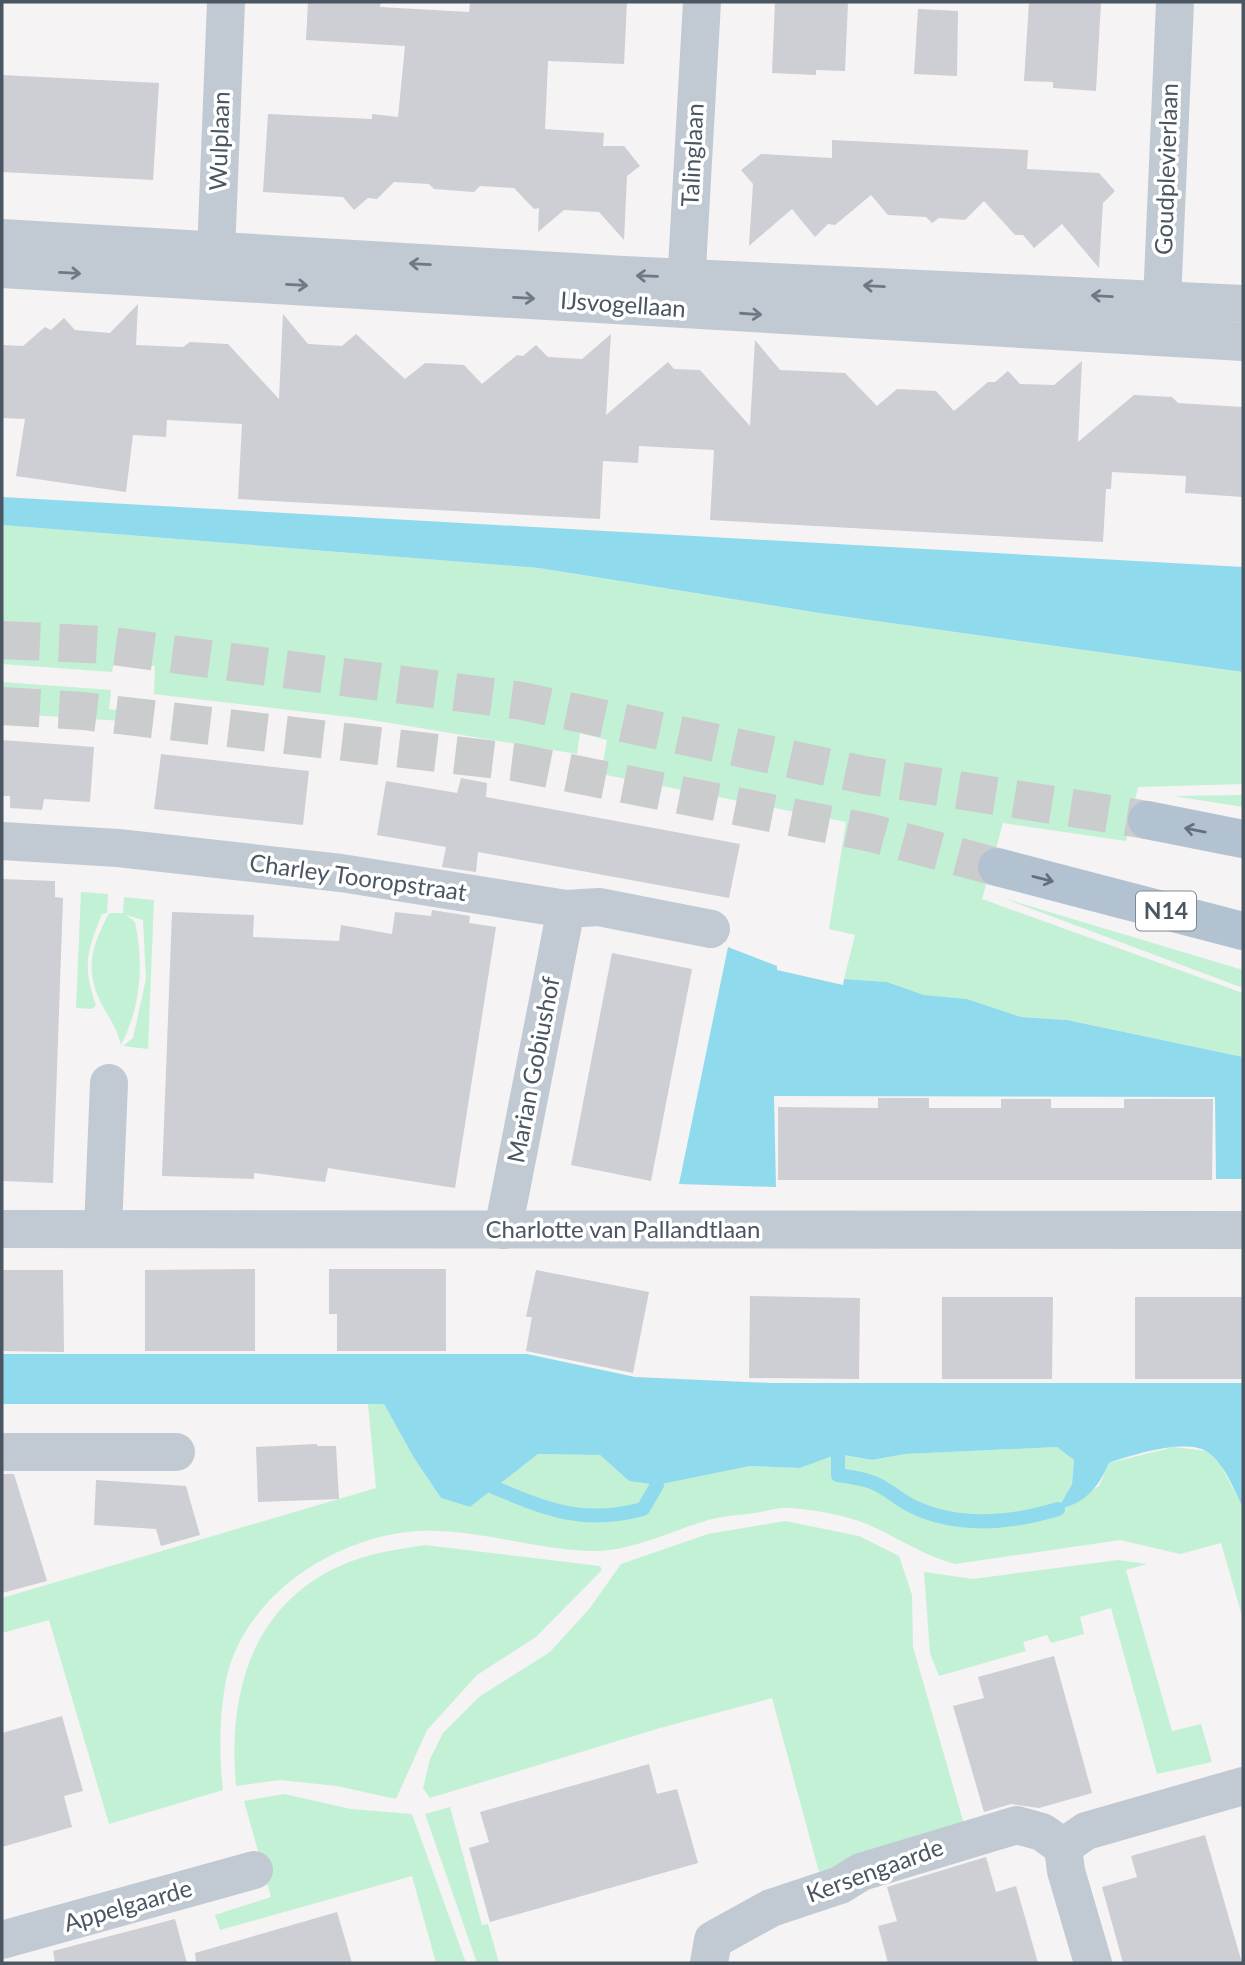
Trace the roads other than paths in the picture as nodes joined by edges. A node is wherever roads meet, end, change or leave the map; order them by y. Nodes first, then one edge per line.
1 (226, 2) edge
2 (702, 2) edge
3 (1175, 2) edge
4 (2, 238) edge
5 (215, 266) junction
6 (2, 270) edge
7 (685, 293) junction
8 (1243, 304) edge
9 (1161, 318) junction
10 (1243, 342) edge
11 (1147, 820) tunnel mouth
12 (1243, 839) edge
13 (2, 841) edge
14 (997, 867) tunnel mouth
15 (566, 909) junction
16 (711, 929) dead end
17 (1243, 931) edge
18 (110, 1083) dead end
19 (2, 1229) edge
20 (103, 1229) junction
21 (503, 1230) junction
22 (1243, 1230) edge
23 (2, 1452) edge
24 (176, 1452) dead end
25 (1243, 1786) edge
26 (1063, 1847) junction
27 (254, 1870) dead end
28 (2, 1940) edge
29 (709, 1963) edge
30 (1093, 1963) edge

1 - 5 street, Wulplaan
2 - 7 street, Talinglaan
3 - 9 street, Goudplevierlaan
4 - 5 street, IJsvogellaan
6 -> 5 street, IJsvogellaan
5 - 7 street, IJsvogellaan
7 - 9 street, IJsvogellaan
8 - 9 street, IJsvogellaan
9 - 10 street, IJsvogellaan
12 -> 11 main road
13 - 15 street, Charley Tooropstraat
14 -> 17 main road, N14
15 - 16 street, Charley Tooropstraat
15 - 21 street, Marian Gobiushof
18 - 20 street
19 - 20 street, Charlotte van Pallandtlaan
20 - 21 street, Charlotte van Pallandtlaan
21 - 22 street, Charlotte van Pallandtlaan
23 - 24 street
25 - 26 street
26 - 29 street, Kersengaarde
26 - 30 street
27 - 28 street, Appelgaarde

